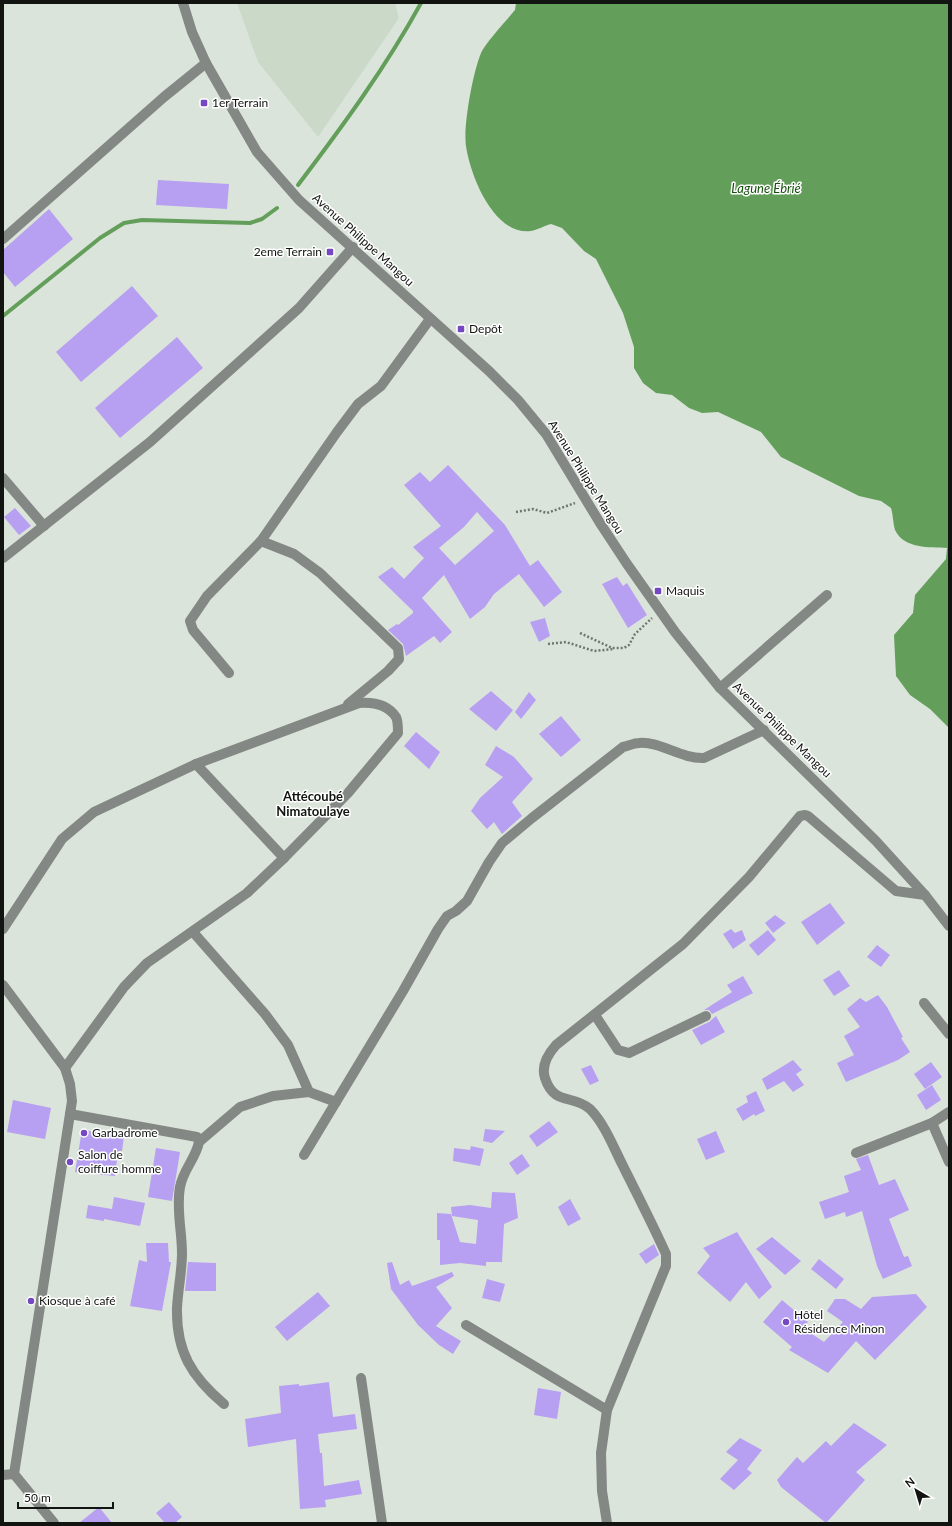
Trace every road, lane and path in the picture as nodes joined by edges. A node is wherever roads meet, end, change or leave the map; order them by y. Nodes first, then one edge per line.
1 (183, 3) edge
2 (206, 63) junction
3 (3, 239) edge
4 (353, 247) junction
5 (430, 319) junction
6 (3, 478) edge
7 (585, 499) junction
8 (516, 512) dead end
9 (44, 526) junction
10 (261, 540) junction
11 (3, 558) edge
12 (827, 595) dead end
13 (660, 611) junction
14 (580, 633) dead end
15 (548, 644) dead end
16 (624, 648) junction
17 (229, 672) dead end
18 (720, 688) junction
19 (340, 710) junction
20 (764, 730) junction
21 (196, 764) junction
22 (284, 858) junction
23 (925, 894) junction
24 (949, 926) edge
25 (3, 928) edge
26 (193, 932) junction
27 (3, 985) edge
28 (924, 1003) dead end
29 (595, 1015) junction
30 (706, 1016) dead end
31 (949, 1034) edge
32 (65, 1068) junction
33 (309, 1092) junction
34 (336, 1102) junction
35 (949, 1112) edge
36 (70, 1114) junction
37 (932, 1123) junction
38 (199, 1142) junction
39 (856, 1153) dead end
40 (304, 1155) dead end
41 (949, 1162) edge
42 (466, 1325) dead end
43 (361, 1378) dead end
44 (224, 1404) dead end
45 (607, 1410) junction
46 (14, 1474) junction
47 (3, 1475) edge
48 (54, 1523) edge
49 (382, 1523) edge
50 (607, 1523) edge

1 - 2 street, Avenue Philippe Mangou
2 - 3 street
2 - 4 street, Avenue Philippe Mangou
4 - 5 street, Avenue Philippe Mangou
4 - 9 street
5 - 7 street, Avenue Philippe Mangou
5 - 10 street
6 - 9 street
7 - 8 path
7 - 13 street, Avenue Philippe Mangou
9 - 11 street
10 - 17 street
10 - 19 street
12 - 18 street
13 - 16 path
13 - 18 street, Avenue Philippe Mangou
14 - 16 path
15 - 16 path
18 - 20 street, Avenue Philippe Mangou
19 - 21 street
19 - 22 street
20 - 23 street, Avenue Philippe Mangou
20 - 34 street
21 - 22 street
21 - 25 street
22 - 26 street
23 - 24 street, Avenue Philippe Mangou
23 - 29 street
26 - 32 street
26 - 33 street
27 - 32 street
28 - 31 street
29 - 30 street
29 - 45 street
32 - 36 street
33 - 34 street
33 - 38 street
34 - 40 street
35 - 37 street
36 - 38 street
36 - 46 street
37 - 39 street
37 - 41 street
38 - 44 street
42 - 45 street
43 - 49 street
45 - 50 street
46 - 47 street
46 - 48 street

